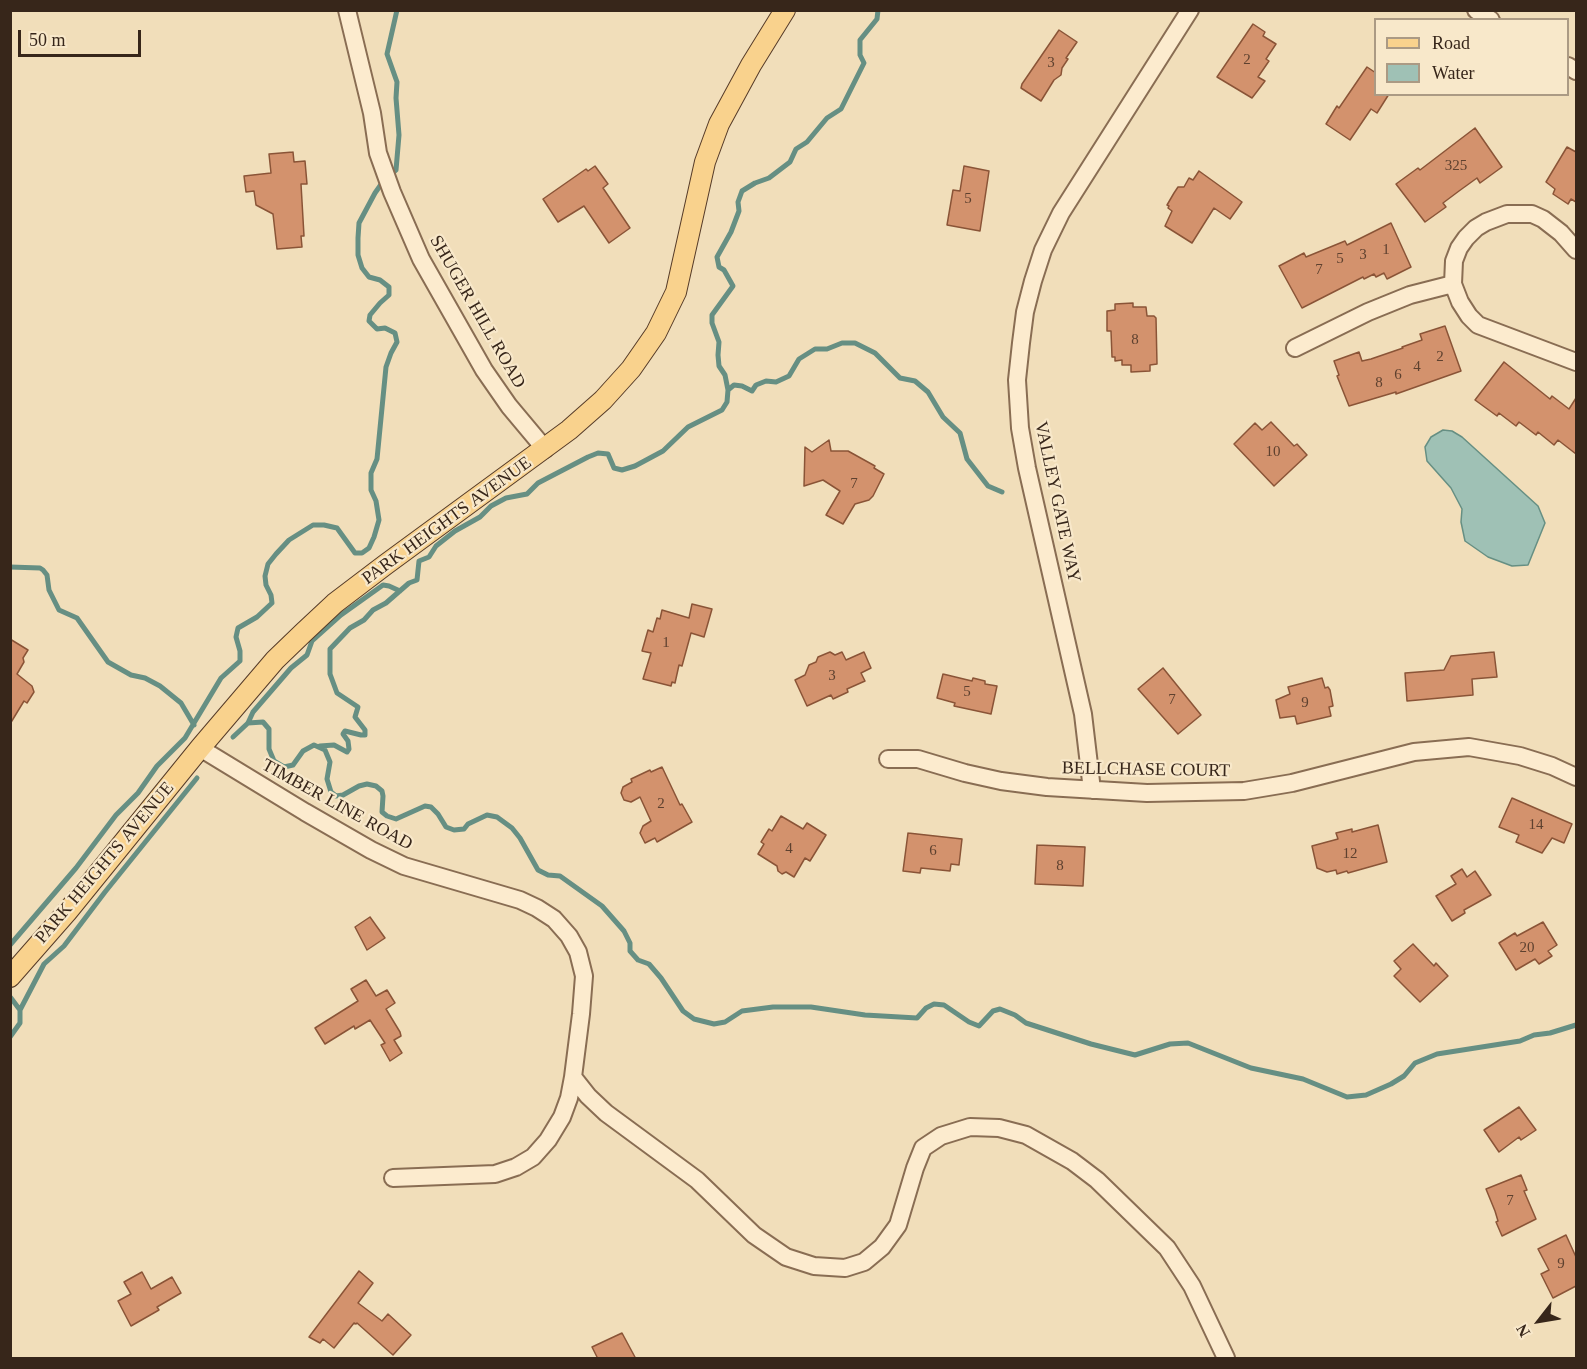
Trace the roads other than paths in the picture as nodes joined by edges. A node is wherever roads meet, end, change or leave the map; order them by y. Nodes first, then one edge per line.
1 (347, 10) edge
2 (785, 10) edge
3 (1190, 10) edge
4 (1576, 250) edge
5 (1453, 284) junction
6 (1295, 348) dead end
7 (1576, 362) edge
8 (545, 449) junction
9 (200, 748) junction
10 (888, 759) dead end
11 (1576, 777) edge
12 (1092, 790) junction
13 (10, 977) edge
14 (573, 1077) junction
15 (393, 1178) dead end
16 (1226, 1359) edge

1 - 8 street, SHUGER HILL ROAD
2 - 8 main road, PARK HEIGHTS AVENUE
3 - 12 street, VALLEY GATE WAY
4 - 5 street
5 - 6 street
5 - 7 street
8 - 9 main road, PARK HEIGHTS AVENUE
9 - 13 main road, PARK HEIGHTS AVENUE
9 - 14 street, TIMBER LINE ROAD
10 - 12 street, BELLCHASE COURT
11 - 12 street, BELLCHASE COURT
14 - 15 street, TIMBER LINE ROAD
14 - 16 street

